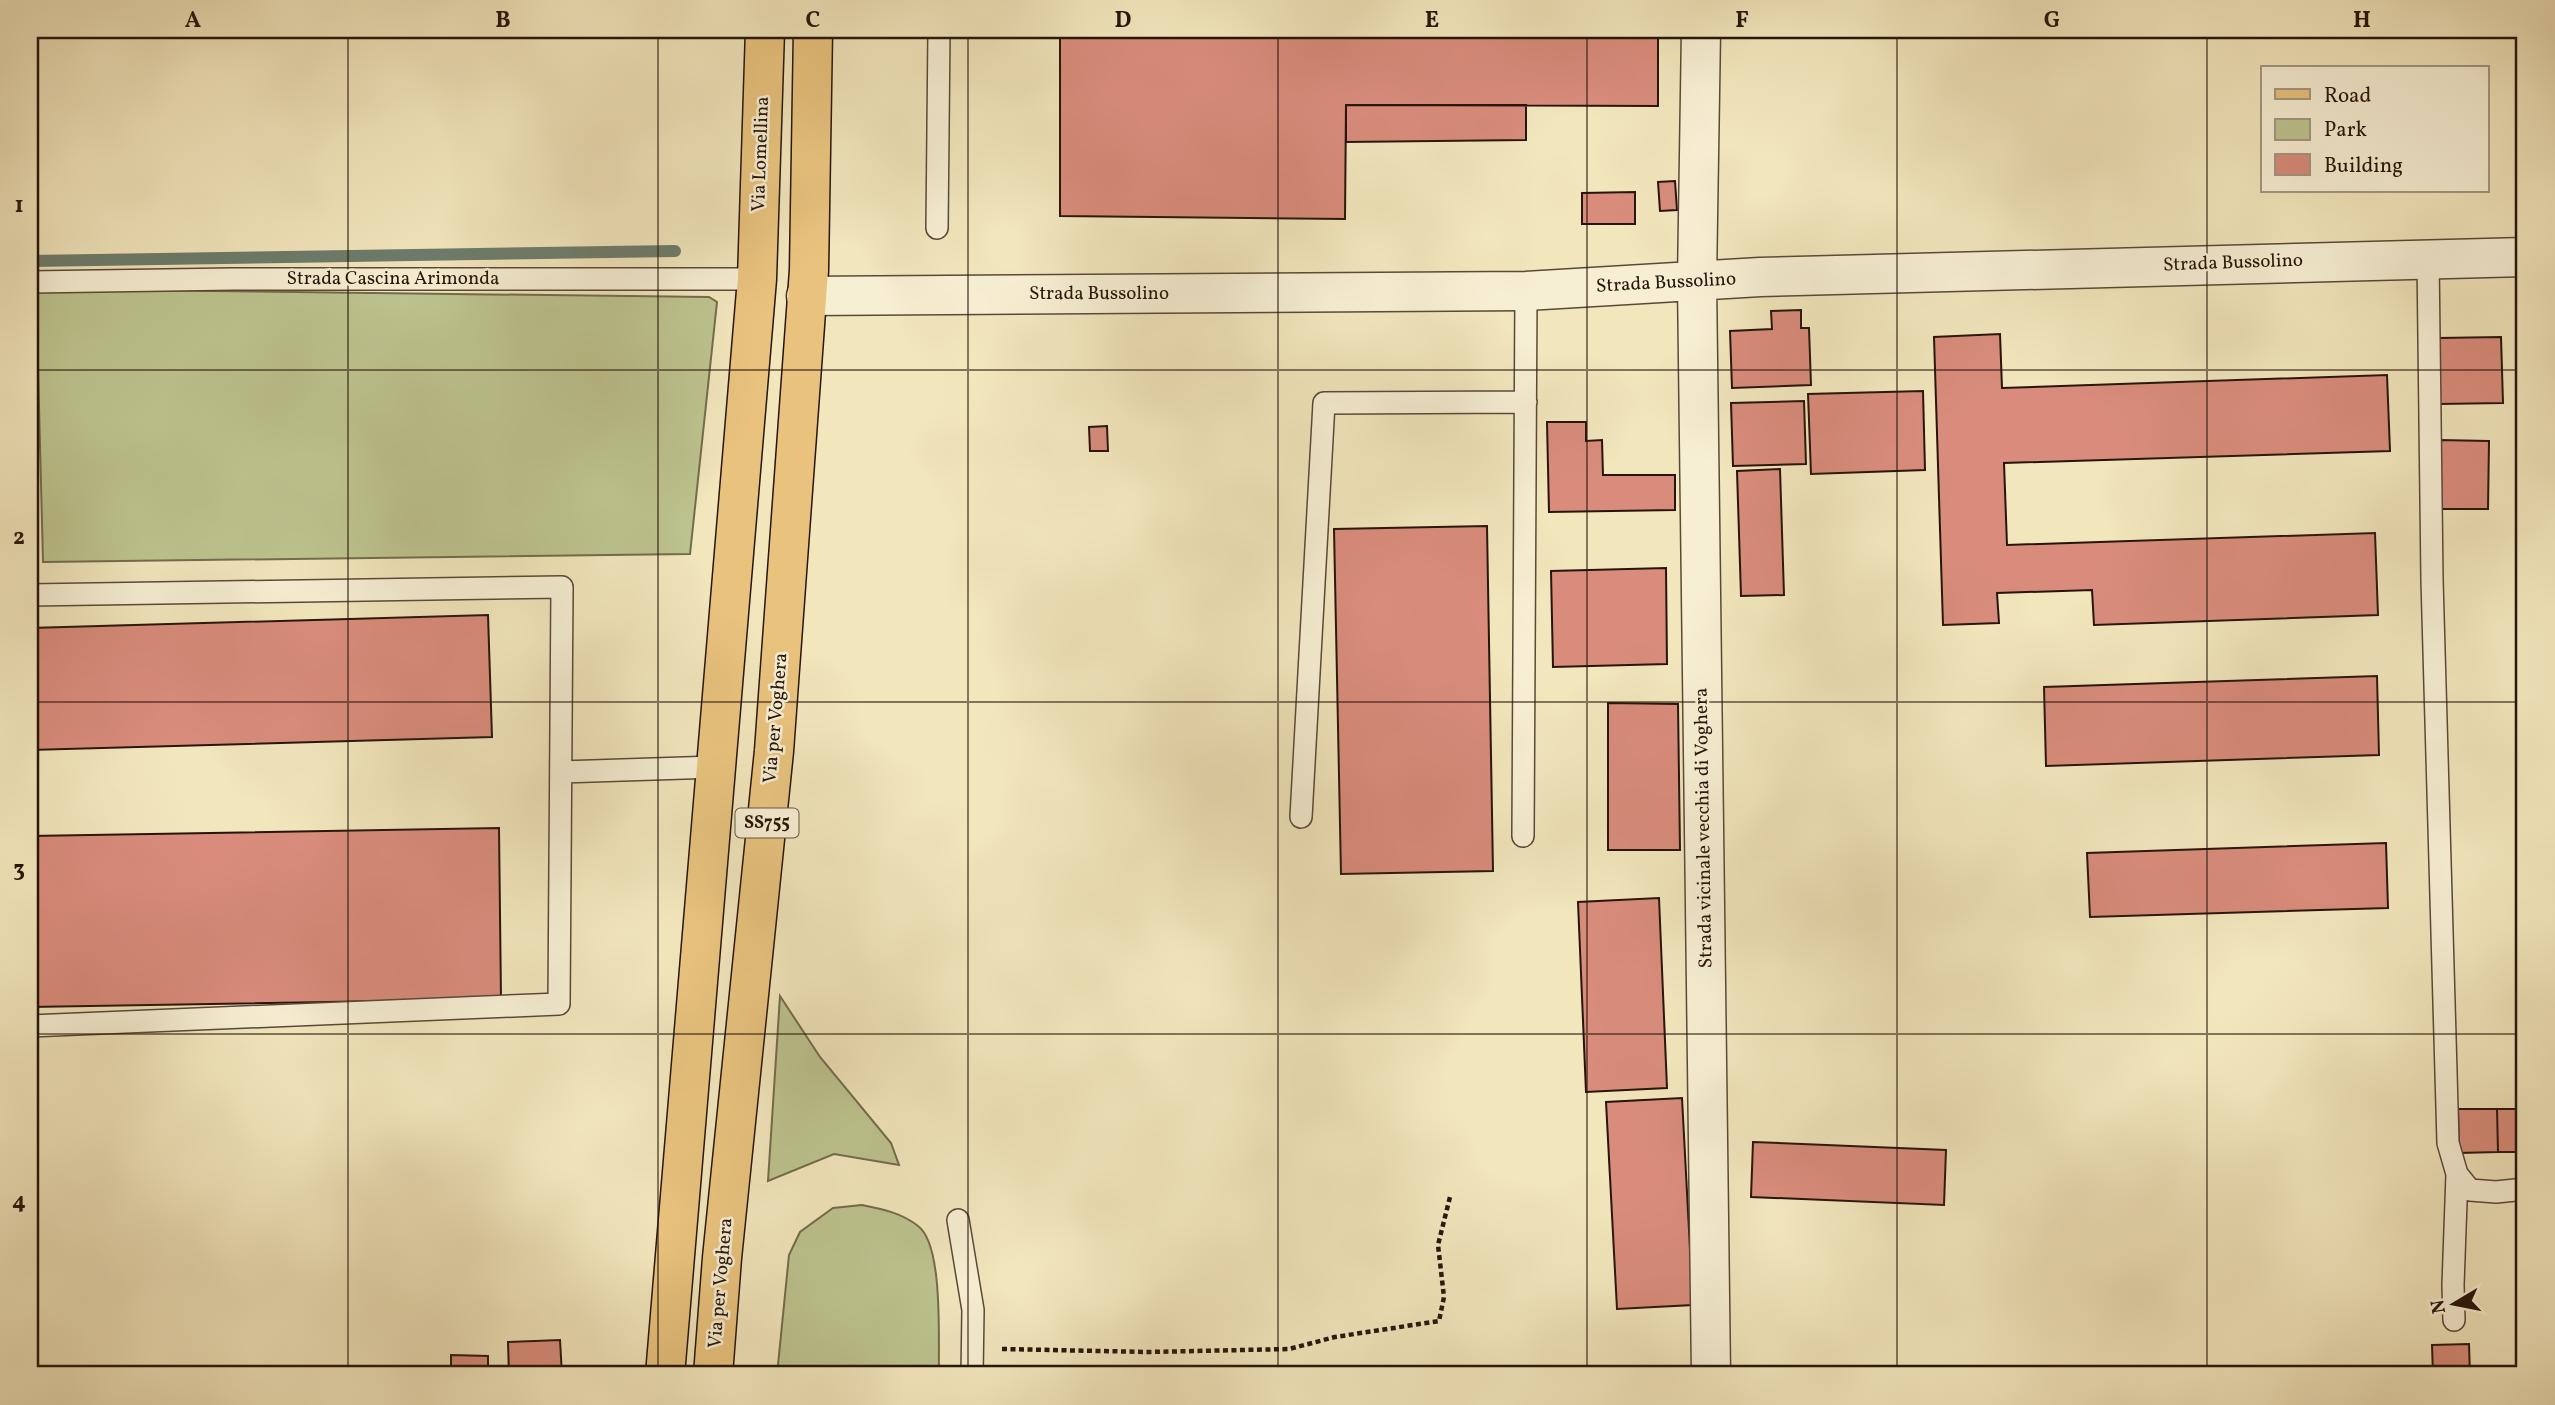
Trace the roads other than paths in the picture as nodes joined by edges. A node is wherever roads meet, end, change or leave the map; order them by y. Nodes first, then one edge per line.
1 (765, 30) edge
2 (813, 30) edge
3 (939, 30) edge
4 (1702, 30) edge
5 (937, 228) dead end
6 (2525, 257) edge
7 (2428, 258) junction
8 (757, 279) junction
9 (1697, 281) junction
10 (30, 282) edge
11 (807, 283) junction
12 (1526, 291) junction
13 (1526, 402) junction
14 (30, 595) edge
15 (715, 767) junction
16 (561, 772) junction
17 (1301, 817) dead end
18 (1523, 836) dead end
19 (30, 1026) edge
20 (2457, 1174) junction
21 (2525, 1189) edge
22 (958, 1220) dead end
23 (2454, 1320) dead end
24 (665, 1375) edge
25 (713, 1375) edge
26 (972, 1375) edge
27 (1711, 1375) edge

1 - 8 main road, Via Lomellina
2 - 11 main road
3 - 5 lane
4 - 9 street, Strada vicinale vecchia di Voghera
6 - 7 street, Strada Bussolino
7 - 9 street, Strada Bussolino
7 - 20 lane
8 - 10 lane, Strada Cascina Arimonda
8 - 15 main road, SS755
9 - 12 street, Strada Bussolino
9 - 27 street, Strada vicinale vecchia di Voghera
11 - 12 street, Strada Bussolino
11 - 25 main road, Via per Voghera / SS755
12 - 13 lane
13 - 17 lane
13 - 18 lane
14 - 16 lane
15 - 16 lane
15 - 24 main road, SS755
16 - 19 lane
20 - 21 lane
20 - 23 lane
22 - 26 lane

